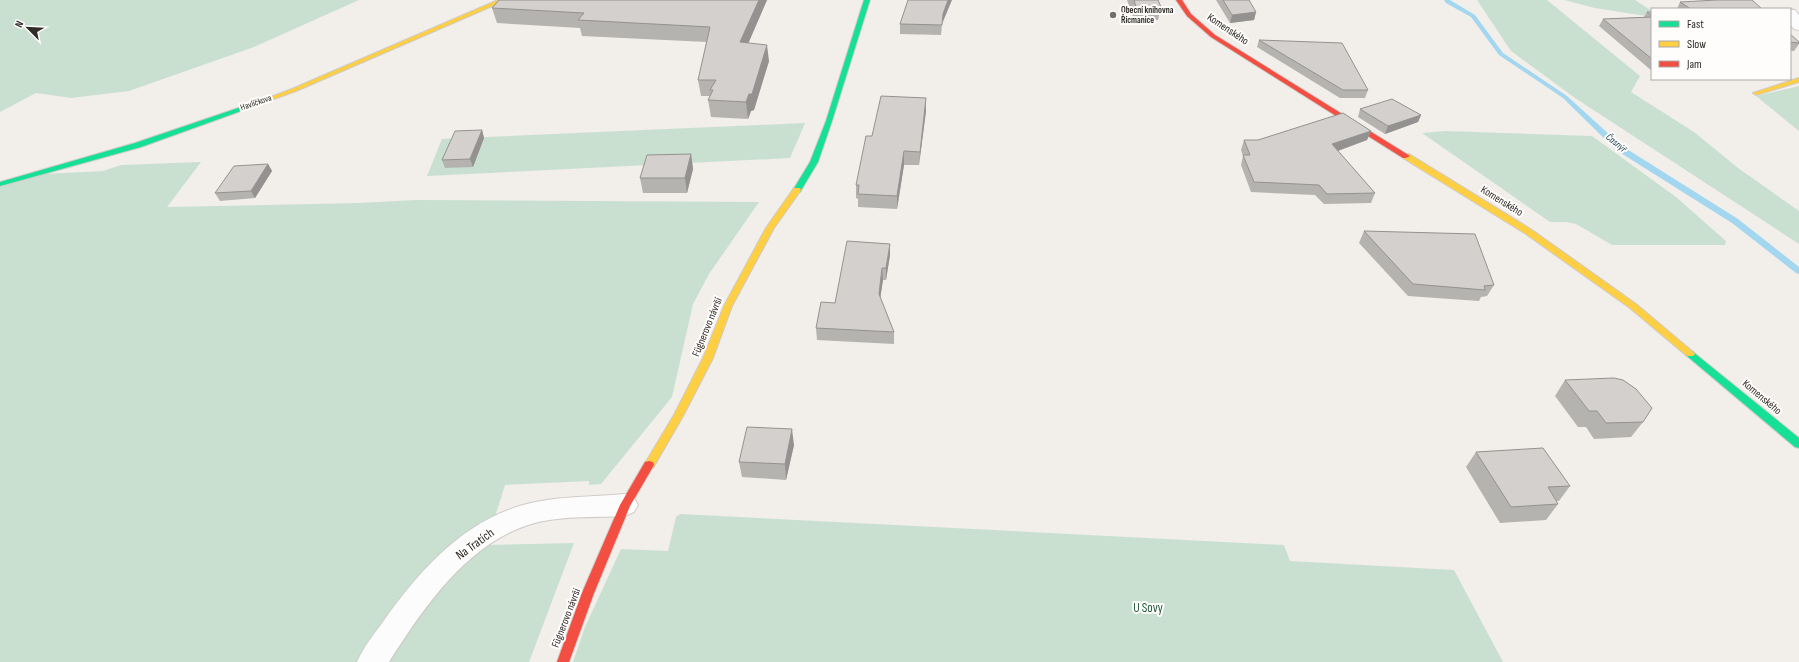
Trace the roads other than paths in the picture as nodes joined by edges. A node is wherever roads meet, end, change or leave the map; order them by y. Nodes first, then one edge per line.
1 (503, 0) edge
2 (867, 0) edge
3 (1179, 0) edge
4 (1791, 14) edge
5 (1799, 26) edge
6 (1799, 80) edge
7 (1756, 93) dead end
8 (0, 184) edge
9 (1799, 444) edge
10 (625, 505) junction
11 (372, 662) edge
12 (563, 662) edge

1 - 8 street, Havlíčkova
2 - 10 street, Fügnerovo návrší
3 - 9 street, Komenského
4 - 5 street
6 - 7 street
10 - 11 street, Na Tratích
10 - 12 street, Fügnerovo návrší

